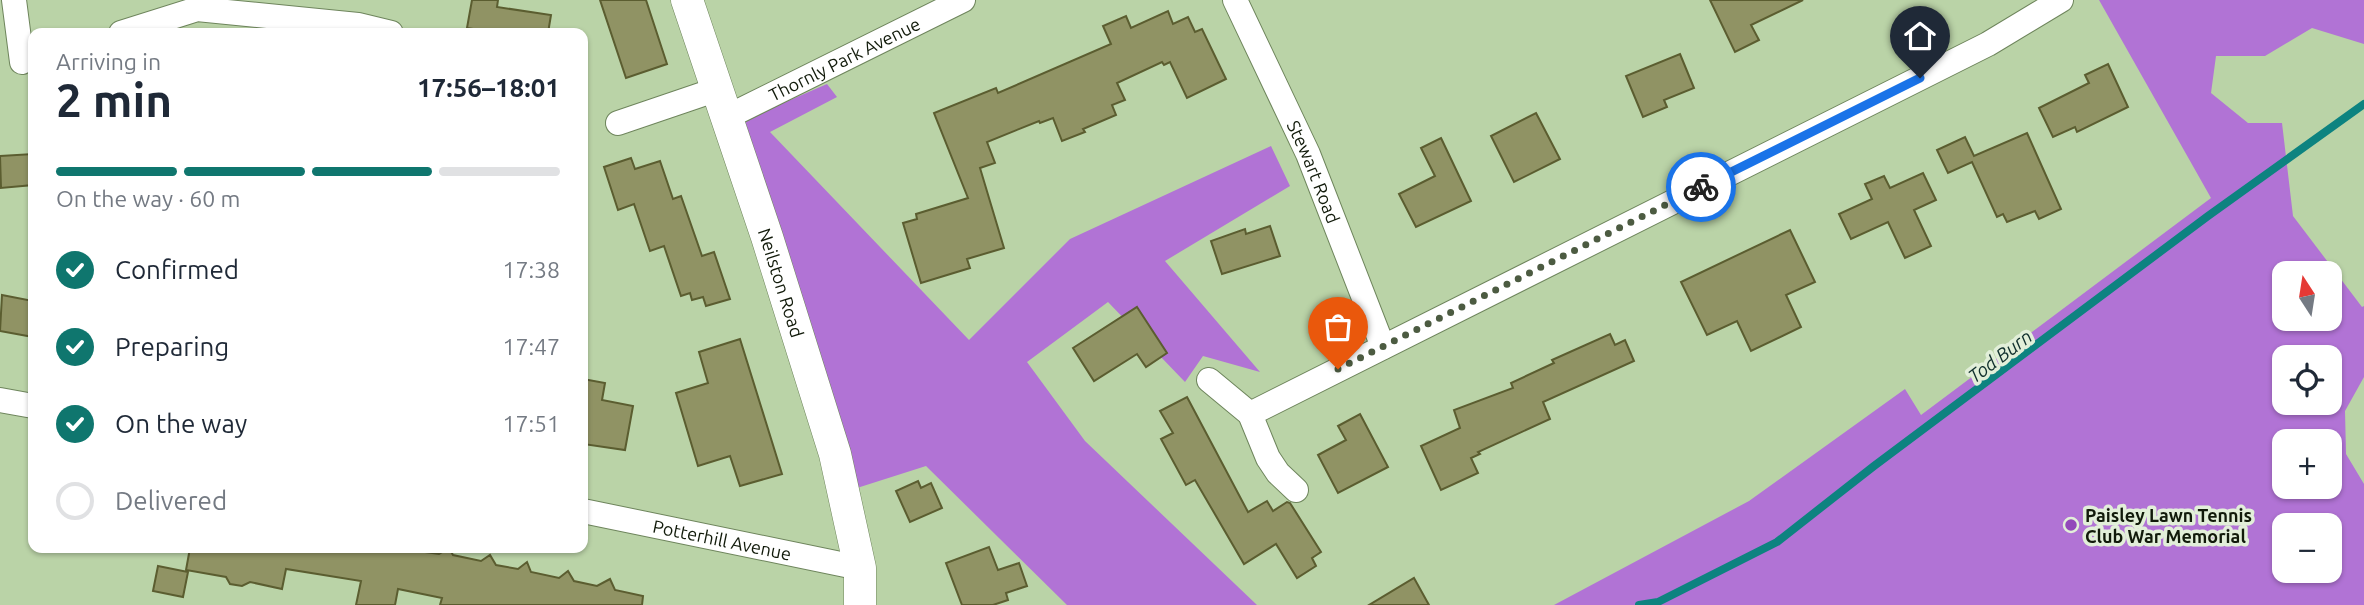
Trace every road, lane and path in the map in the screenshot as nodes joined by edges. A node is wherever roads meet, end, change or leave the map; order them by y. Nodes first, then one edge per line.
1 (13, 0) edge
2 (687, 0) edge
3 (963, 0) edge
4 (1235, 0) edge
5 (2061, 0) edge
6 (137, 28) edge
7 (370, 28) edge
8 (19, 63) edge
9 (722, 103) junction
10 (618, 123) dead end
11 (1383, 347) junction
12 (1209, 380) dead end
13 (0, 400) edge
14 (28, 404) edge
15 (1250, 414) junction
16 (1296, 491) dead end
17 (588, 512) edge
18 (860, 568) junction
19 (860, 605) edge

1 - 8 street
2 - 9 main road, Neilston Road
3 - 9 street, Thornly Park Avenue
4 - 11 street, Stewart Road
5 - 11 street
6 - 7 street
9 - 10 street, Thornly Park Avenue
9 - 18 main road, Neilston Road
11 - 15 street
12 - 15 street
13 - 14 street
15 - 16 street
17 - 18 street, Potterhill Avenue
18 - 19 main road, Neilston Road

